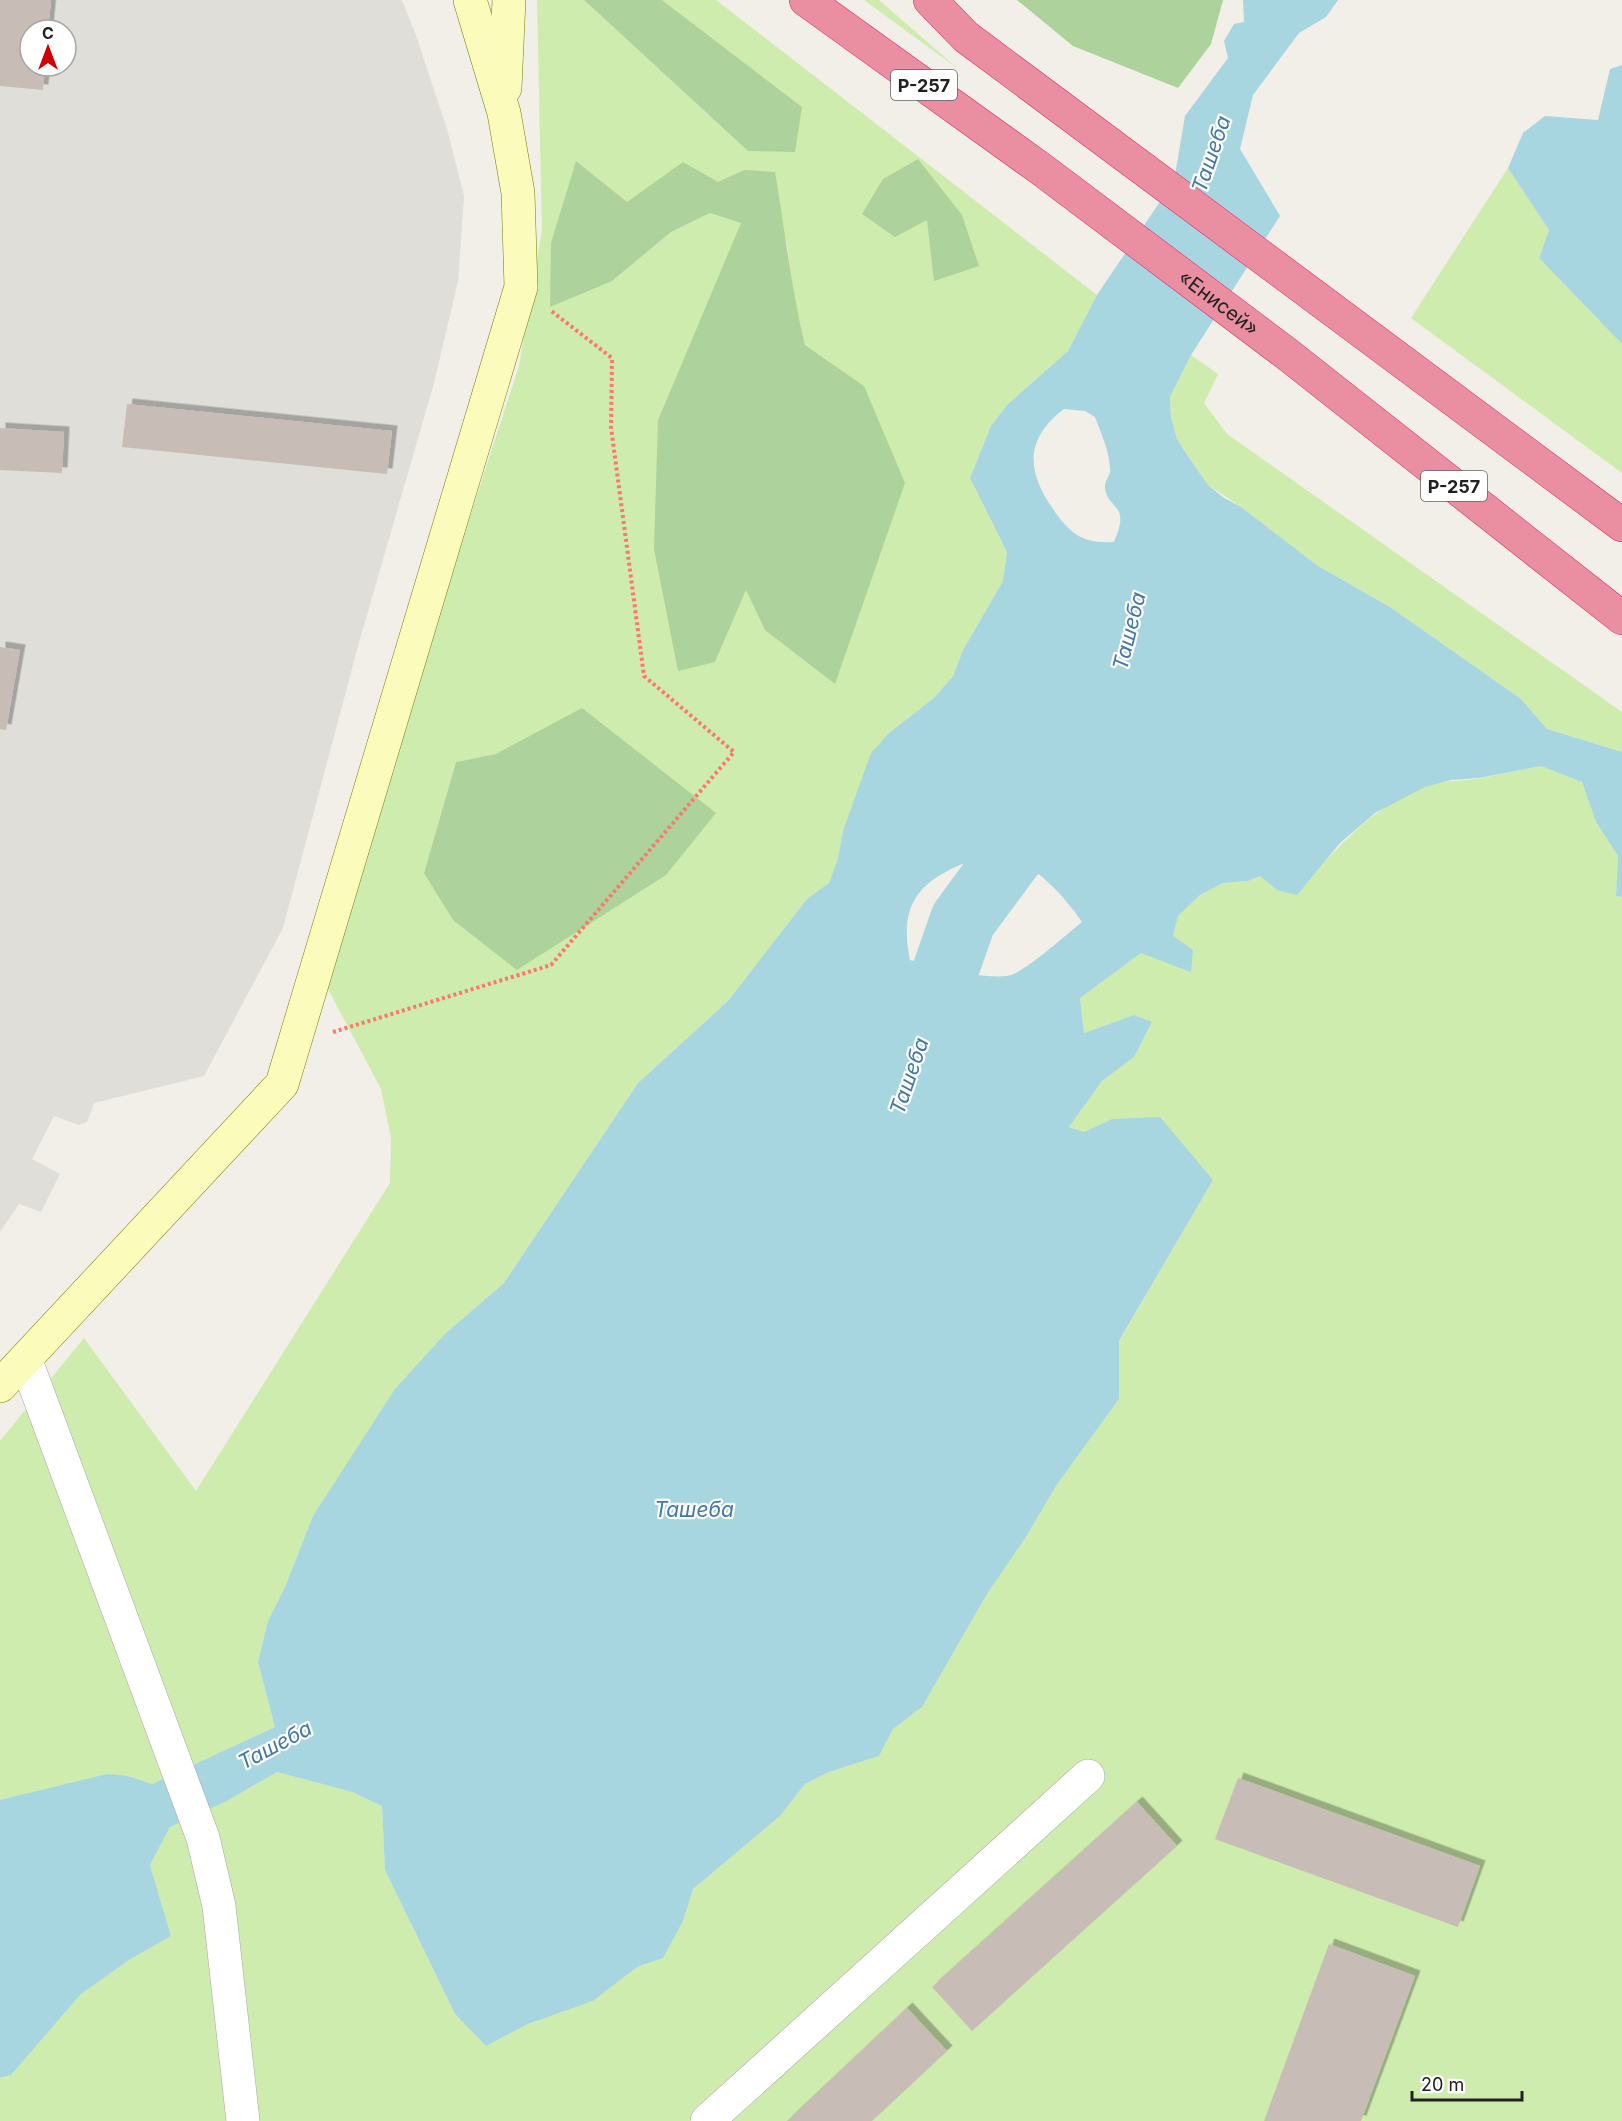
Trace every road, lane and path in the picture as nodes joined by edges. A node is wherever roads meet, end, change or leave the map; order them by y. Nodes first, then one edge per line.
1 (457, 0) edge
2 (470, 0) edge
3 (509, 0) edge
4 (806, 0) edge
5 (930, 0) edge
6 (504, 113) junction
7 (521, 287) junction
8 (1622, 525) edge
9 (1622, 618) edge
10 (322, 1036) dead end
11 (26, 1361) junction
12 (0, 1386) edge
13 (1088, 1776) dead end
14 (219, 1906) junction
15 (243, 2121) edge
16 (256, 2121) edge
17 (707, 2121) edge

1 - 6 street
2 - 6 street
3 - 6 street
4 - 9 highway, «Енисей» / Р-257
5 - 8 highway
6 - 7 street
7 - 10 path
7 - 11 street
11 - 12 street
11 - 14 street
13 - 17 street
14 - 15 street
14 - 16 street

